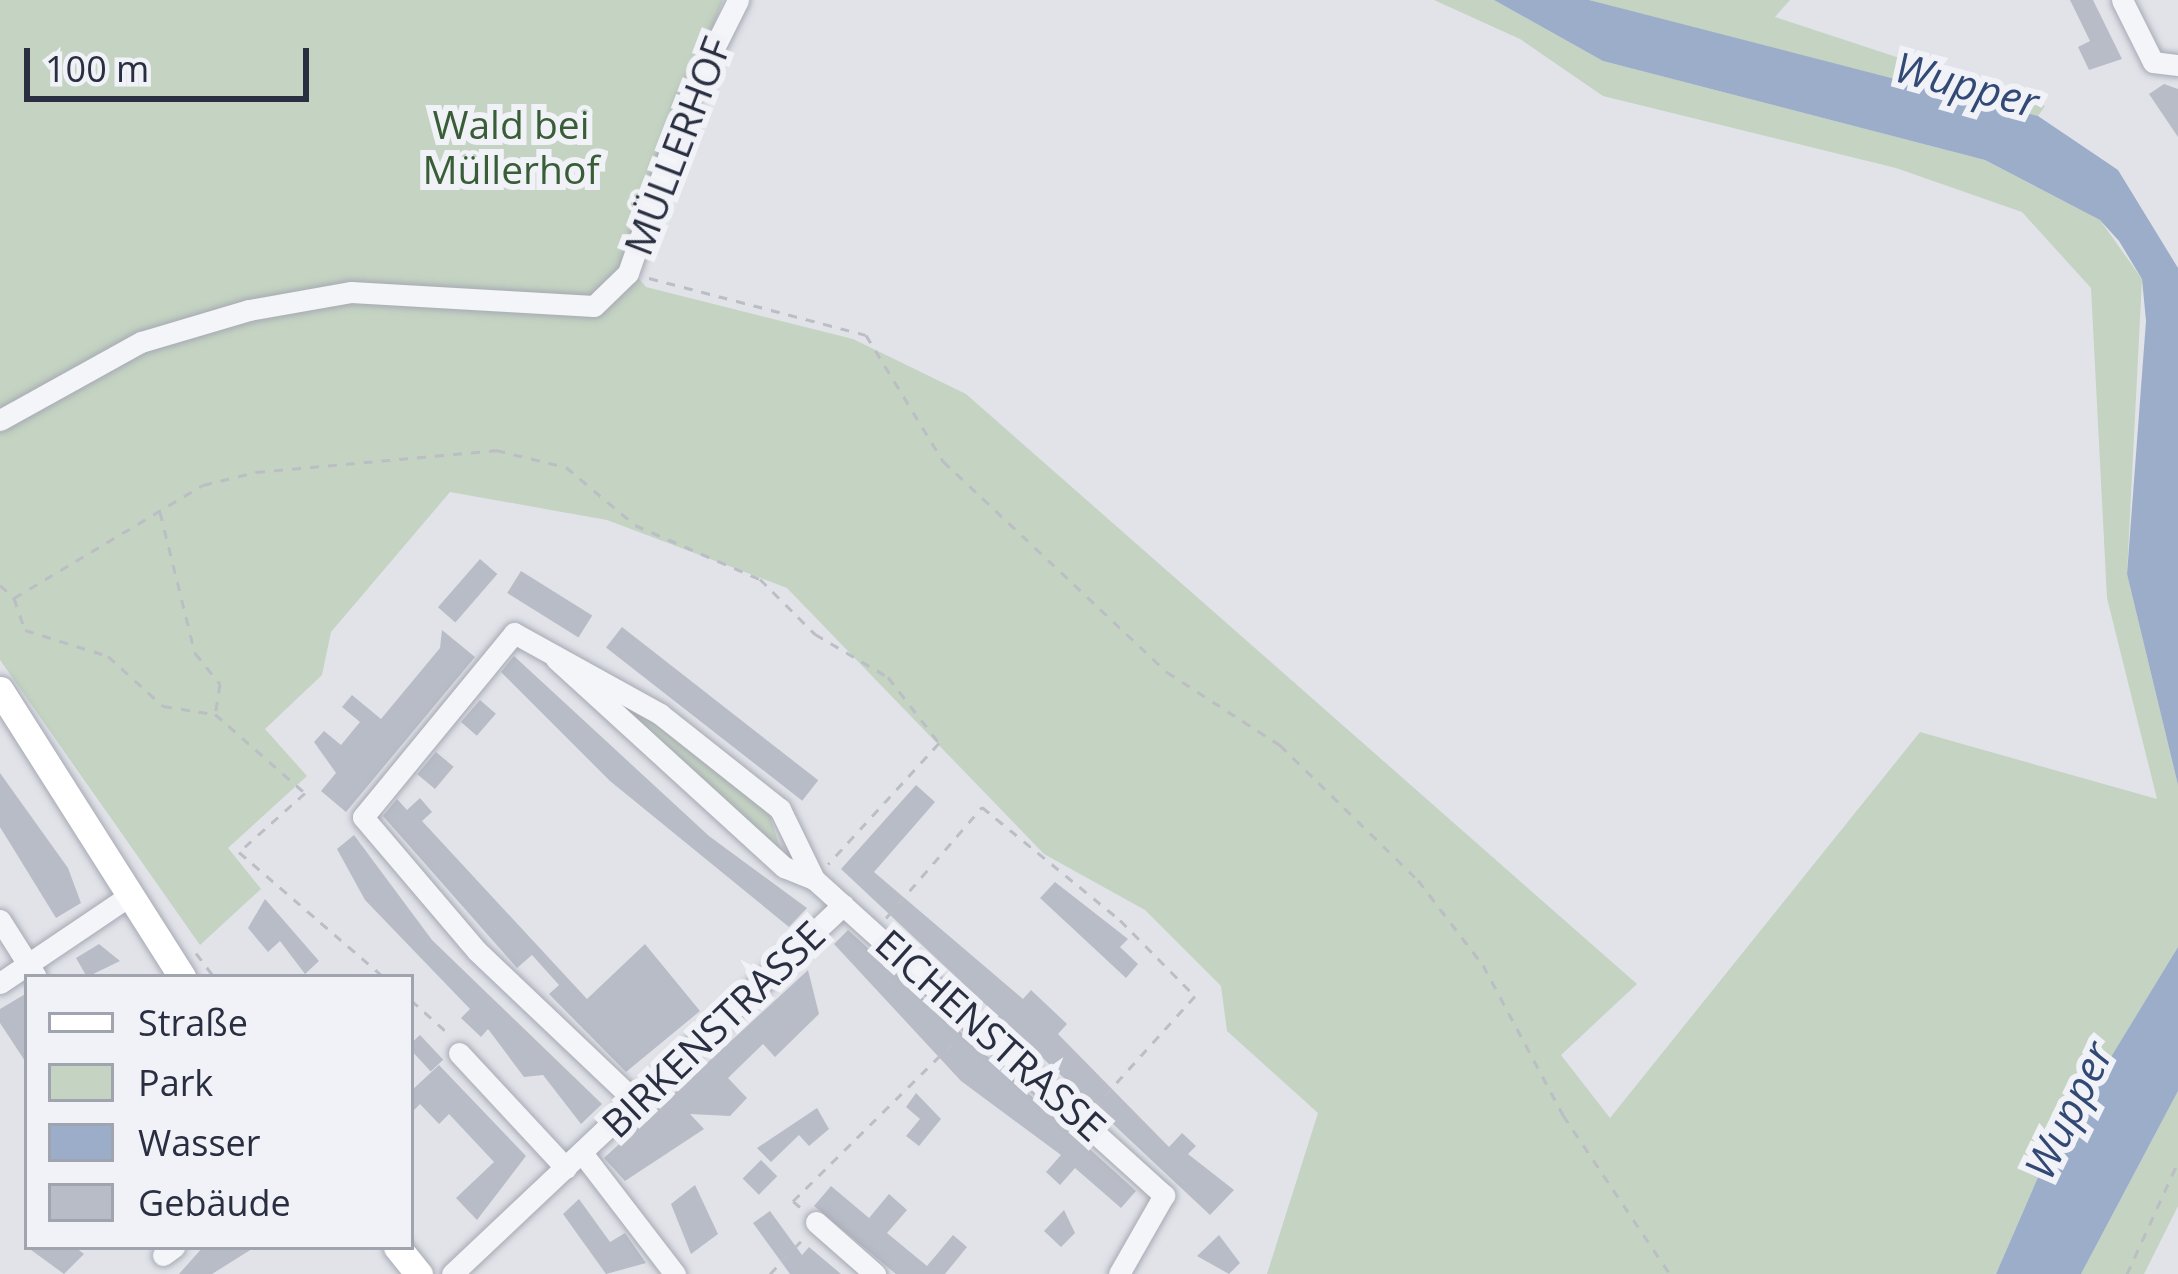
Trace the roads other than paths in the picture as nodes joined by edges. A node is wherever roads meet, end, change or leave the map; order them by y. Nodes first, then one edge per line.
1 (738, 0) edge
2 (2122, 0) edge
3 (2178, 65) edge
4 (0, 420) edge
5 (542, 642) junction
6 (0, 690) edge
7 (814, 878) junction
8 (129, 896) junction
9 (843, 905) junction
10 (0, 920) edge
11 (32, 970) edge
12 (180, 974) edge
13 (0, 983) edge
14 (459, 1053) road end
15 (635, 1101) junction
16 (574, 1160) junction
17 (816, 1222) road end
18 (399, 1250) edge
19 (419, 1274) edge
20 (452, 1274) edge
21 (675, 1274) edge
22 (875, 1274) edge
23 (1119, 1274) edge

1 - 4 street, MÜLLERHOF
2 - 3 street
5 - 7 street, EICHENSTRASSE
5 - 7 street, EICHENSTRASSE
5 - 15 street, EICHENSTRASSE
6 - 8 main road
7 - 9 street, EICHENSTRASSE
8 - 11 street
8 - 12 main road
9 - 15 street, BIRKENSTRASSE
9 - 23 street, EICHENSTRASSE
10 - 11 street
11 - 13 street
14 - 16 street, BIRKENSTRASSE
15 - 16 street, BIRKENSTRASSE
16 - 20 street, BIRKENSTRASSE
16 - 21 street, BIRKENSTRASSE
17 - 22 street
18 - 19 main road

